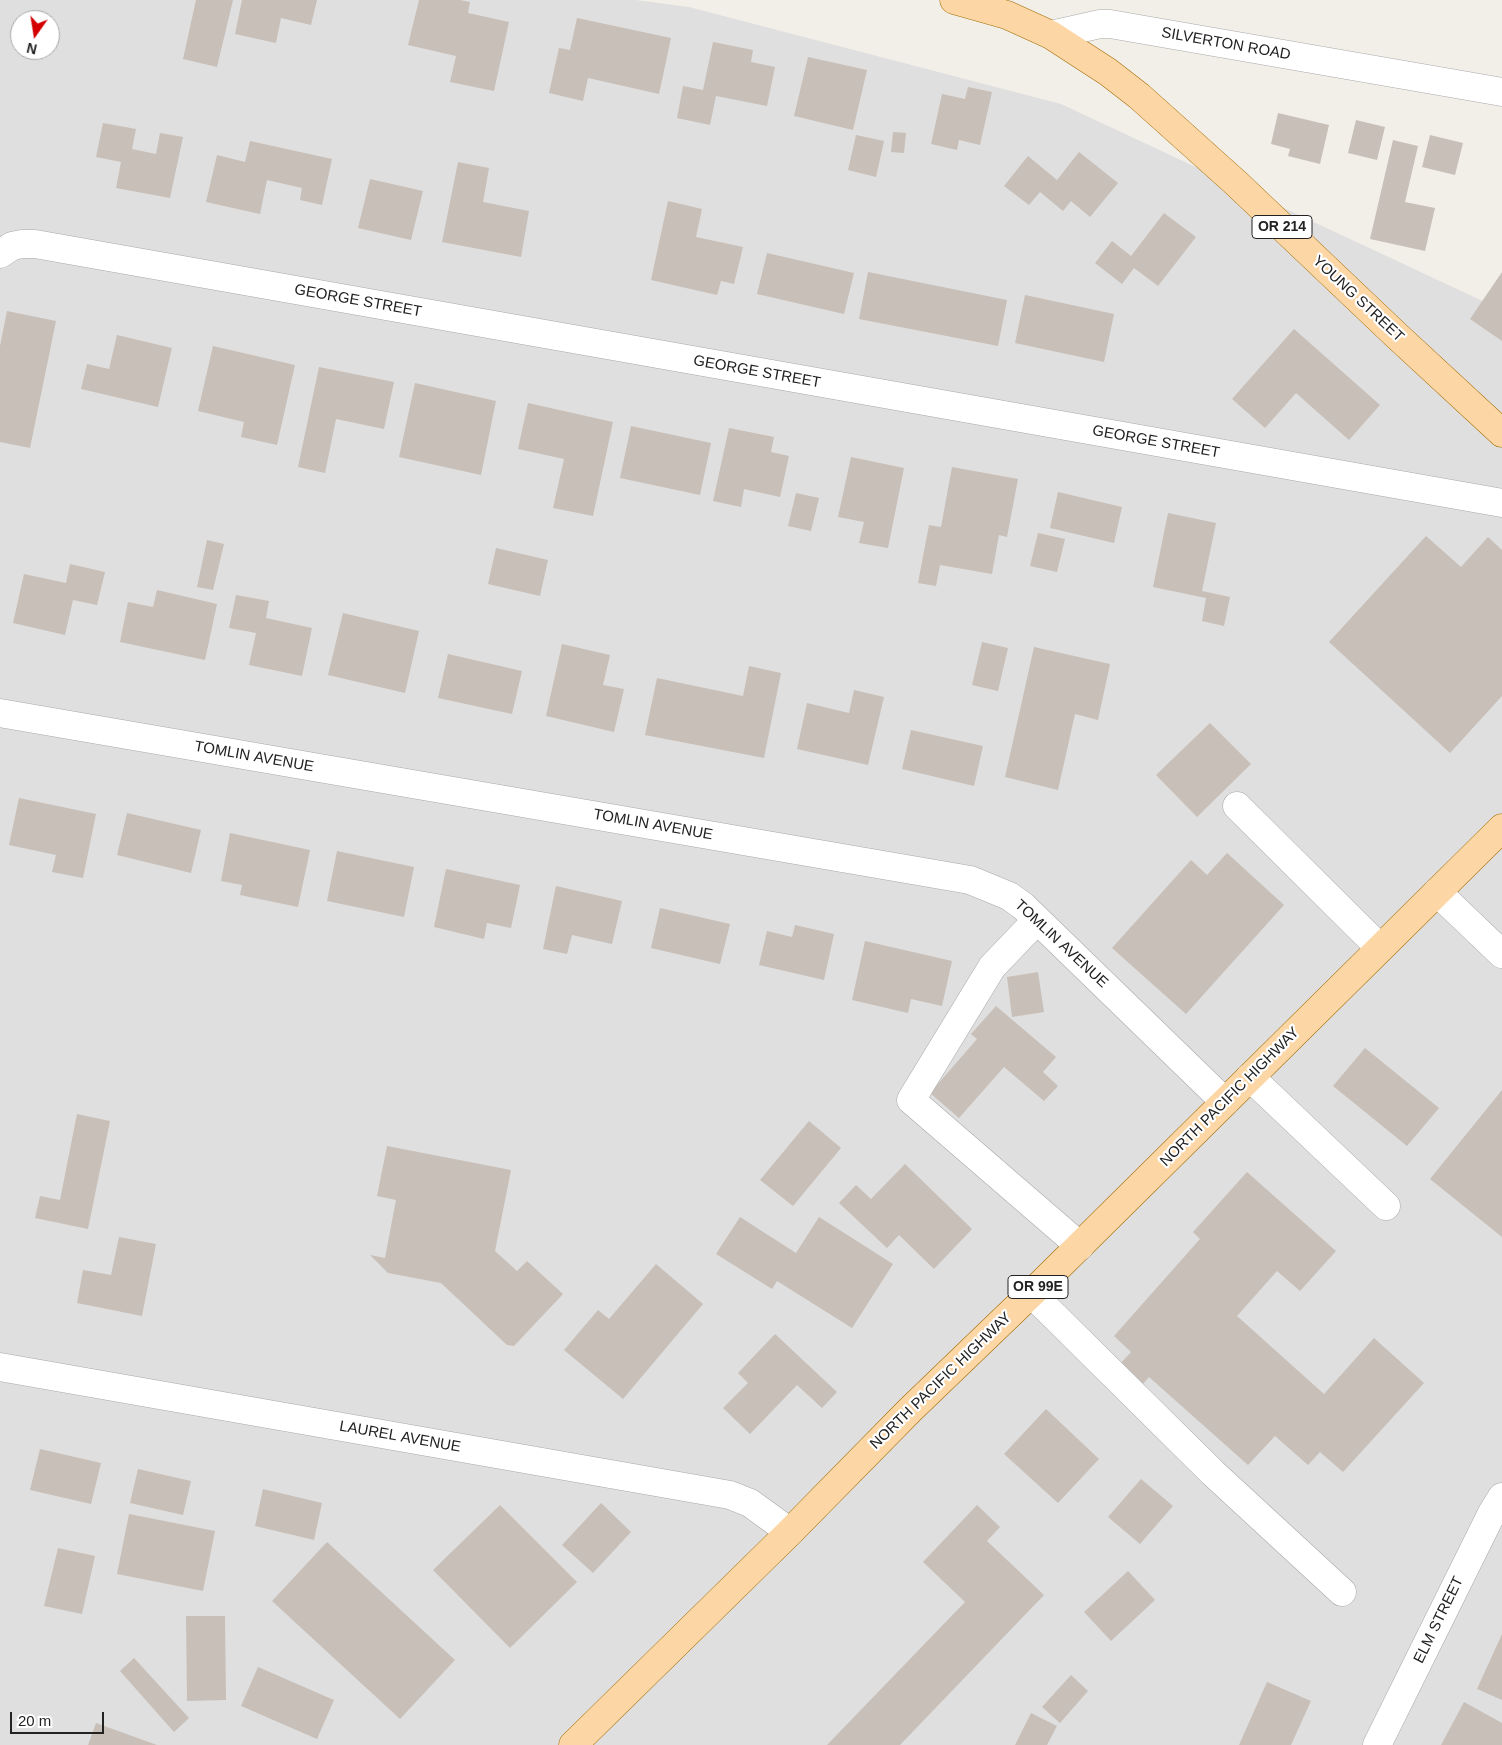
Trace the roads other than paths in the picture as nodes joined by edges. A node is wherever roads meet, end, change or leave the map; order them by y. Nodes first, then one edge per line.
1 (954, 0) edge
2 (1051, 35) junction
3 (1502, 92) edge
4 (6, 250) edge
5 (1502, 432) edge
6 (1502, 503) edge
7 (0, 713) edge
8 (1237, 806) dead end
9 (1502, 828) edge
10 (1437, 892) junction
11 (1037, 920) junction
12 (1380, 948) junction
13 (1502, 954) edge
14 (1250, 1077) junction
15 (1225, 1102) junction
16 (1386, 1206) dead end
17 (1080, 1246) junction
18 (1031, 1293) junction
19 (0, 1367) edge
20 (1502, 1497) edge
21 (790, 1532) junction
22 (1342, 1592) dead end
23 (574, 1745) edge
24 (1377, 1745) edge

1 - 2 main road, OR 214
2 - 3 street, SILVERTON ROAD
2 - 5 main road, YOUNG STREET / OR 214
4 - 6 street, GEORGE STREET
7 - 11 street, TOMLIN AVENUE
8 - 12 street
9 - 10 main road, NORTH PACIFIC HIGHWAY / OR 99E
10 - 12 main road, NORTH PACIFIC HIGHWAY / OR 99E
10 - 13 street
11 - 15 street, TOMLIN AVENUE
11 - 17 street
12 - 14 main road, NORTH PACIFIC HIGHWAY / OR 99E
14 - 15 main road, NORTH PACIFIC HIGHWAY / OR 99E
14 - 16 street
15 - 17 main road, NORTH PACIFIC HIGHWAY / OR 99E
17 - 18 main road, NORTH PACIFIC HIGHWAY / OR 99E
18 - 21 main road, NORTH PACIFIC HIGHWAY / OR 99E
18 - 22 street
19 - 21 street, LAUREL AVENUE
20 - 24 street, ELM STREET
21 - 23 main road, NORTH PACIFIC HIGHWAY / OR 99E

